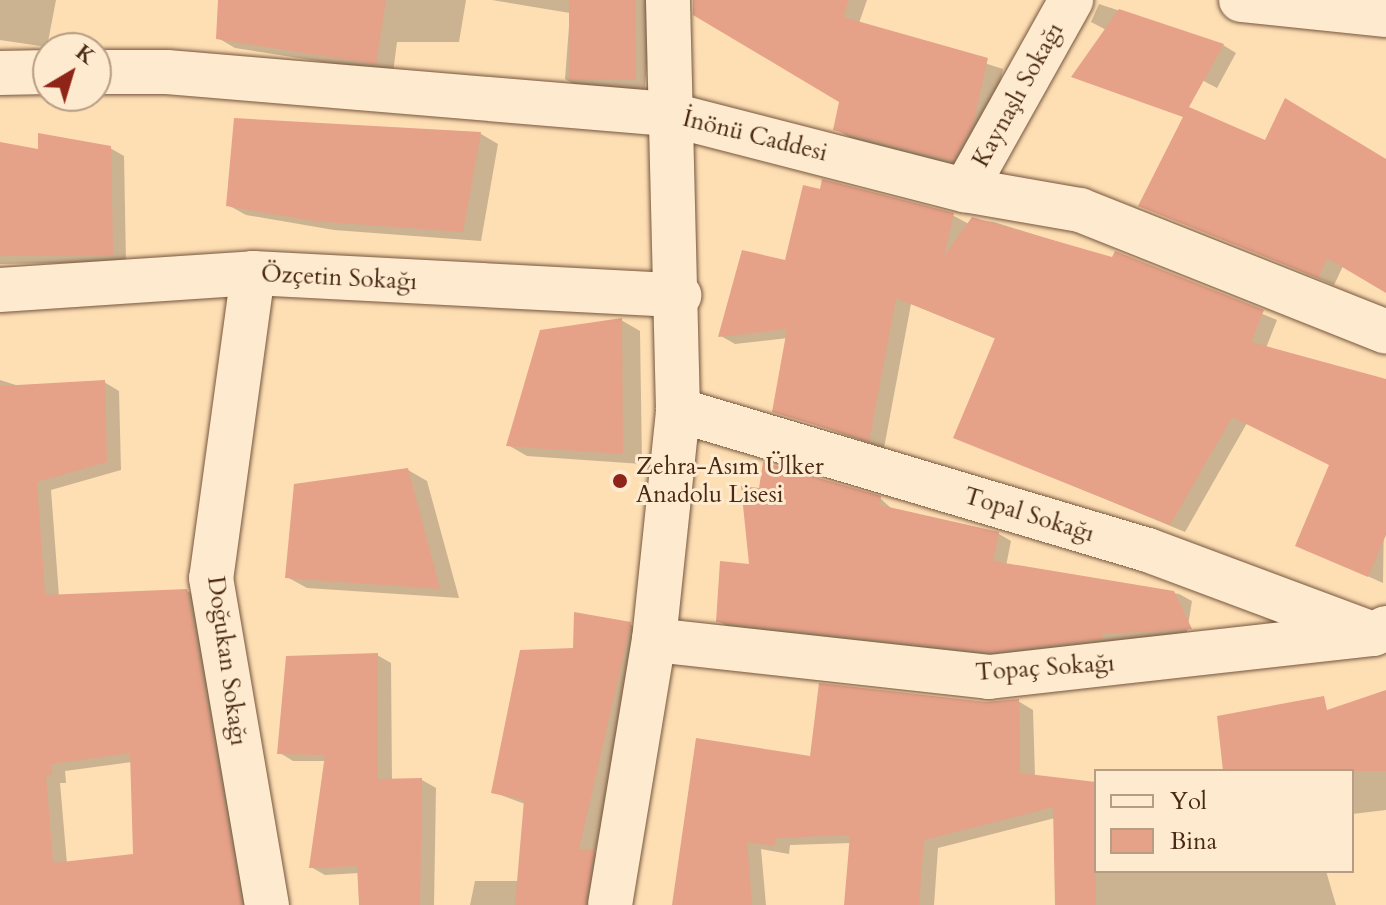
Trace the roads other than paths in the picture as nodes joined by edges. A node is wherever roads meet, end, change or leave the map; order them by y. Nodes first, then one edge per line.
1 (668, 0) edge
2 (1071, 0) edge
3 (1241, 0) edge
4 (1386, 15) edge
5 (32, 72) edge
6 (112, 72) edge
7 (0, 73) edge
8 (668, 114) junction
9 (965, 190) junction
10 (253, 273) junction
11 (0, 290) edge
12 (679, 295) junction
13 (1386, 332) edge
14 (678, 410) junction
15 (1380, 631) edge
16 (654, 640) junction
17 (267, 905) edge
18 (610, 905) edge

1 - 8 street
2 - 9 street, Kaynaşlı Sokağı
3 - 4 street
5 - 7 street
6 - 8 street, İnönü Caddesi
8 - 9 street, İnönü Caddesi
8 - 12 street
9 - 13 street, İnönü Caddesi
10 - 11 street, Özçetin Sokağı
10 - 12 street, Özçetin Sokağı
10 - 17 street, Doğukan Sokağı
12 - 14 street
14 - 15 street, Topal Sokağı
14 - 16 street
15 - 16 street, Topaç Sokağı
16 - 18 street

